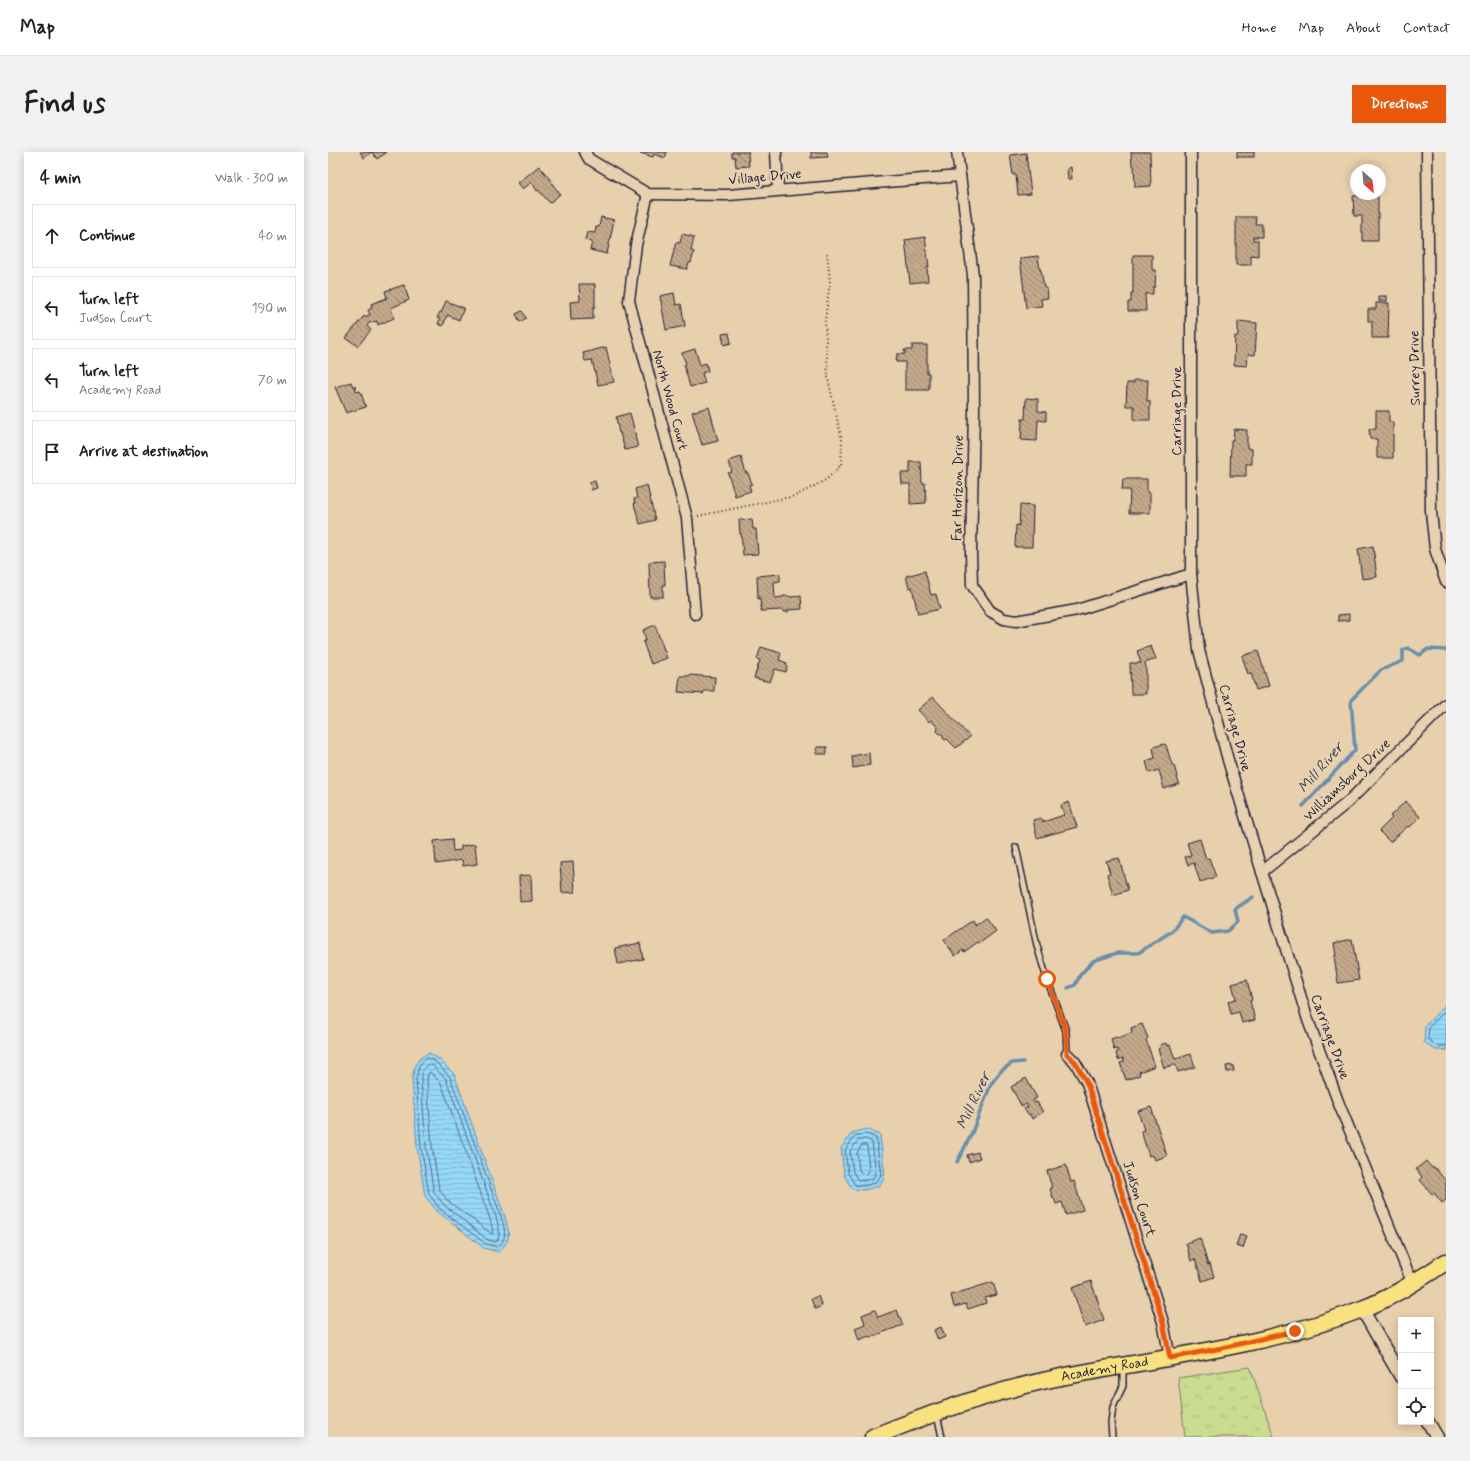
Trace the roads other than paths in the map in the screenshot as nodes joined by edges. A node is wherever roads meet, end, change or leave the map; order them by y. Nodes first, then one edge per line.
1 (585, 152) edge
2 (776, 152) edge
3 (957, 152) edge
4 (1191, 152) edge
5 (1427, 152) edge
6 (960, 176) junction
7 (778, 190) junction
8 (648, 194) junction
9 (1191, 574) junction
10 (1446, 582) edge
11 (696, 614) dead end
12 (1446, 704) edge
13 (1016, 847) dead end
14 (1262, 872) junction
15 (1067, 1054) joint
16 (1446, 1262) edge
17 (1412, 1282) junction
18 (1362, 1309) junction
19 (1170, 1358) junction
20 (1123, 1366) junction
21 (1398, 1371) edge
22 (936, 1412) junction
23 (1430, 1425) edge
24 (873, 1437) edge
25 (942, 1437) edge
26 (1112, 1437) edge
27 (1437, 1437) edge

1 - 8 street
2 - 7 street
3 - 6 street, Far Horizon Drive
4 - 9 street, Carriage Drive
5 - 10 street, Surrey Drive
6 - 7 street, Village Drive
6 - 9 street, Far Horizon Drive
7 - 8 street, Village Drive
8 - 11 street, North Wood Court
9 - 14 street, Carriage Drive
12 - 14 street, Williamsburg Drive
13 - 15 lane
14 - 17 street, Carriage Drive
15 - 19 street, Judson Court
16 - 17 main road, Academy Road
17 - 18 main road, Academy Road
18 - 19 main road, Academy Road
18 - 21 street
19 - 20 main road, Academy Road
20 - 22 main road, Academy Road
20 - 26 lane
22 - 24 main road, Academy Road
22 - 25 lane
23 - 27 street

